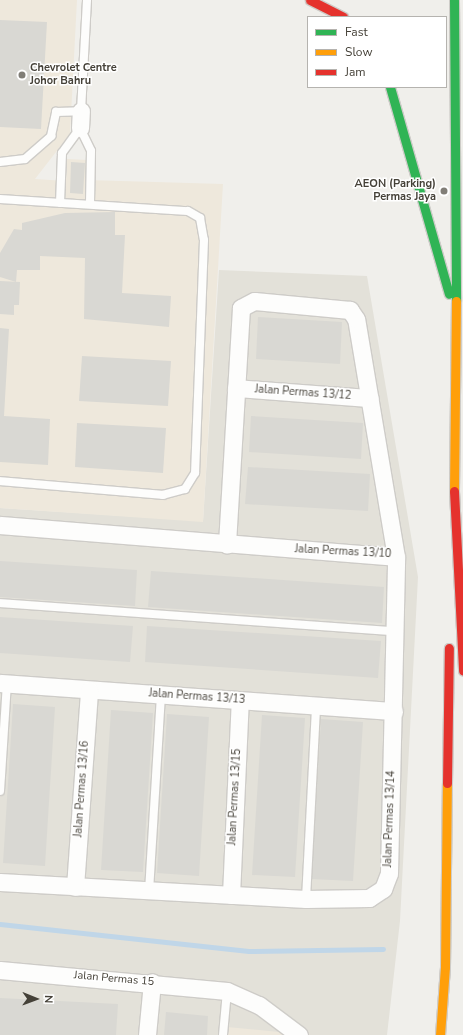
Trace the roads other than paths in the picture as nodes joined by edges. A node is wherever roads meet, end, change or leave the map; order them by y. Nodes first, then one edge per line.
1 (88, 0) edge
2 (310, 0) edge
3 (454, 0) edge
4 (341, 16) edge
5 (463, 69) edge
6 (455, 76) junction
7 (390, 88) edge
8 (81, 111) junction
9 (80, 128) junction
10 (0, 162) edge
11 (0, 199) edge
12 (60, 203) junction
13 (90, 204) junction
14 (456, 322) junction
15 (236, 388) junction
16 (370, 398) junction
17 (453, 480) junction
18 (0, 481) edge
19 (0, 525) edge
20 (227, 544) junction
21 (396, 557) junction
22 (448, 592) dead end
23 (0, 603) edge
24 (394, 631) junction
25 (449, 639) dead end
26 (463, 671) edge
27 (4, 684) edge
28 (89, 690) junction
29 (161, 694) junction
30 (240, 700) junction
31 (316, 705) junction
32 (394, 711) junction
33 (0, 791) edge
34 (0, 882) edge
35 (75, 887) junction
36 (149, 891) junction
37 (230, 895) junction
38 (306, 898) junction
39 (0, 970) edge
40 (152, 982) junction
41 (227, 991) junction
42 (147, 1035) edge
43 (223, 1035) edge
44 (299, 1035) edge
45 (440, 1035) edge

1 - 8 lane
2 - 4 highway
3 - 6 highway
5 - 6 highway
6 - 14 highway
7 - 14 highway
8 - 9 street
8 - 10 lane
9 - 12 lane
9 - 13 lane
11 - 12 lane
12 - 13 lane
13 - 18 lane
14 - 17 highway
15 - 16 street, Jalan Permas 13/12
15 - 16 street, Jalan Permas 13/10
15 - 20 street
16 - 21 street, Jalan Permas 13/10
17 - 22 highway
17 - 26 highway
19 - 20 street, Jalan Permas 13/10
20 - 21 street, Jalan Permas 13/10
21 - 24 street, Jalan Permas 13/14
23 - 24 lane
24 - 32 street, Jalan Permas 13/14
25 - 45 highway
27 - 28 street, Jalan Permas 13/13
27 - 33 lane
28 - 29 street, Jalan Permas 13/13
28 - 35 street, Jalan Permas 13/16
29 - 30 street, Jalan Permas 13/13
29 - 36 lane
30 - 31 street, Jalan Permas 13/13
30 - 37 street, Jalan Permas 13/15
31 - 32 street, Jalan Permas 13/13
31 - 38 lane
32 - 38 street, Jalan Permas 13/14
34 - 35 street, Jalan Permas 13/14
35 - 36 street, Jalan Permas 13/14
36 - 37 street, Jalan Permas 13/14
37 - 38 street, Jalan Permas 13/14
39 - 40 street, Jalan Permas 15
40 - 41 street, Jalan Permas 15
40 - 42 street
41 - 43 lane
41 - 44 street, Jalan Permas 15

